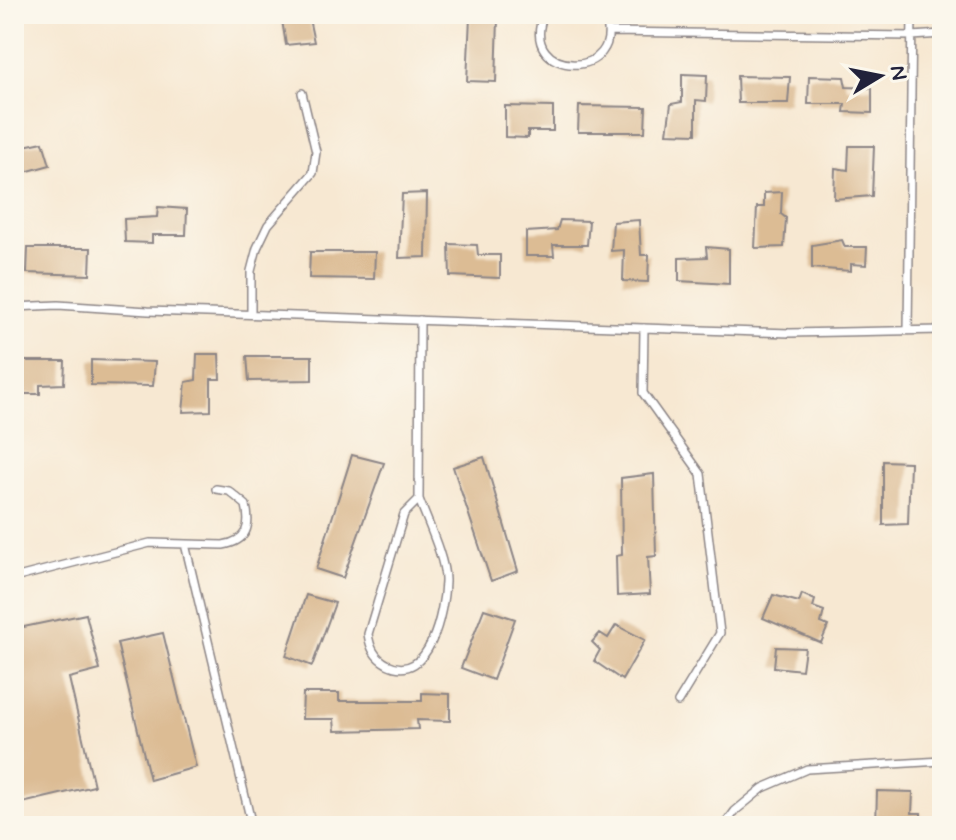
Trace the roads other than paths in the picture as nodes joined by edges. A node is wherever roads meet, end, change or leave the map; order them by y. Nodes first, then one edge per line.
1 (544, 14) edge
2 (604, 14) edge
3 (912, 14) edge
4 (609, 32) junction
5 (942, 34) edge
6 (912, 36) junction
7 (302, 93) dead end
8 (14, 307) edge
9 (251, 314) junction
10 (420, 320) junction
11 (644, 328) junction
12 (908, 330) junction
13 (942, 330) edge
14 (216, 489) dead end
15 (419, 499) junction
16 (185, 544) junction
17 (14, 578) edge
18 (678, 702) dead end
19 (942, 761) edge
20 (252, 826) edge
21 (724, 826) edge

1 - 4 lane
2 - 4 lane
3 - 6 lane
4 - 6 lane
5 - 6 lane
6 - 12 lane
7 - 9 lane
8 - 9 lane
9 - 10 lane
10 - 11 lane
10 - 15 lane
11 - 12 lane
11 - 18 lane
12 - 13 lane
14 - 16 lane
15 - 15 lane
16 - 17 lane
16 - 20 lane
19 - 21 lane

